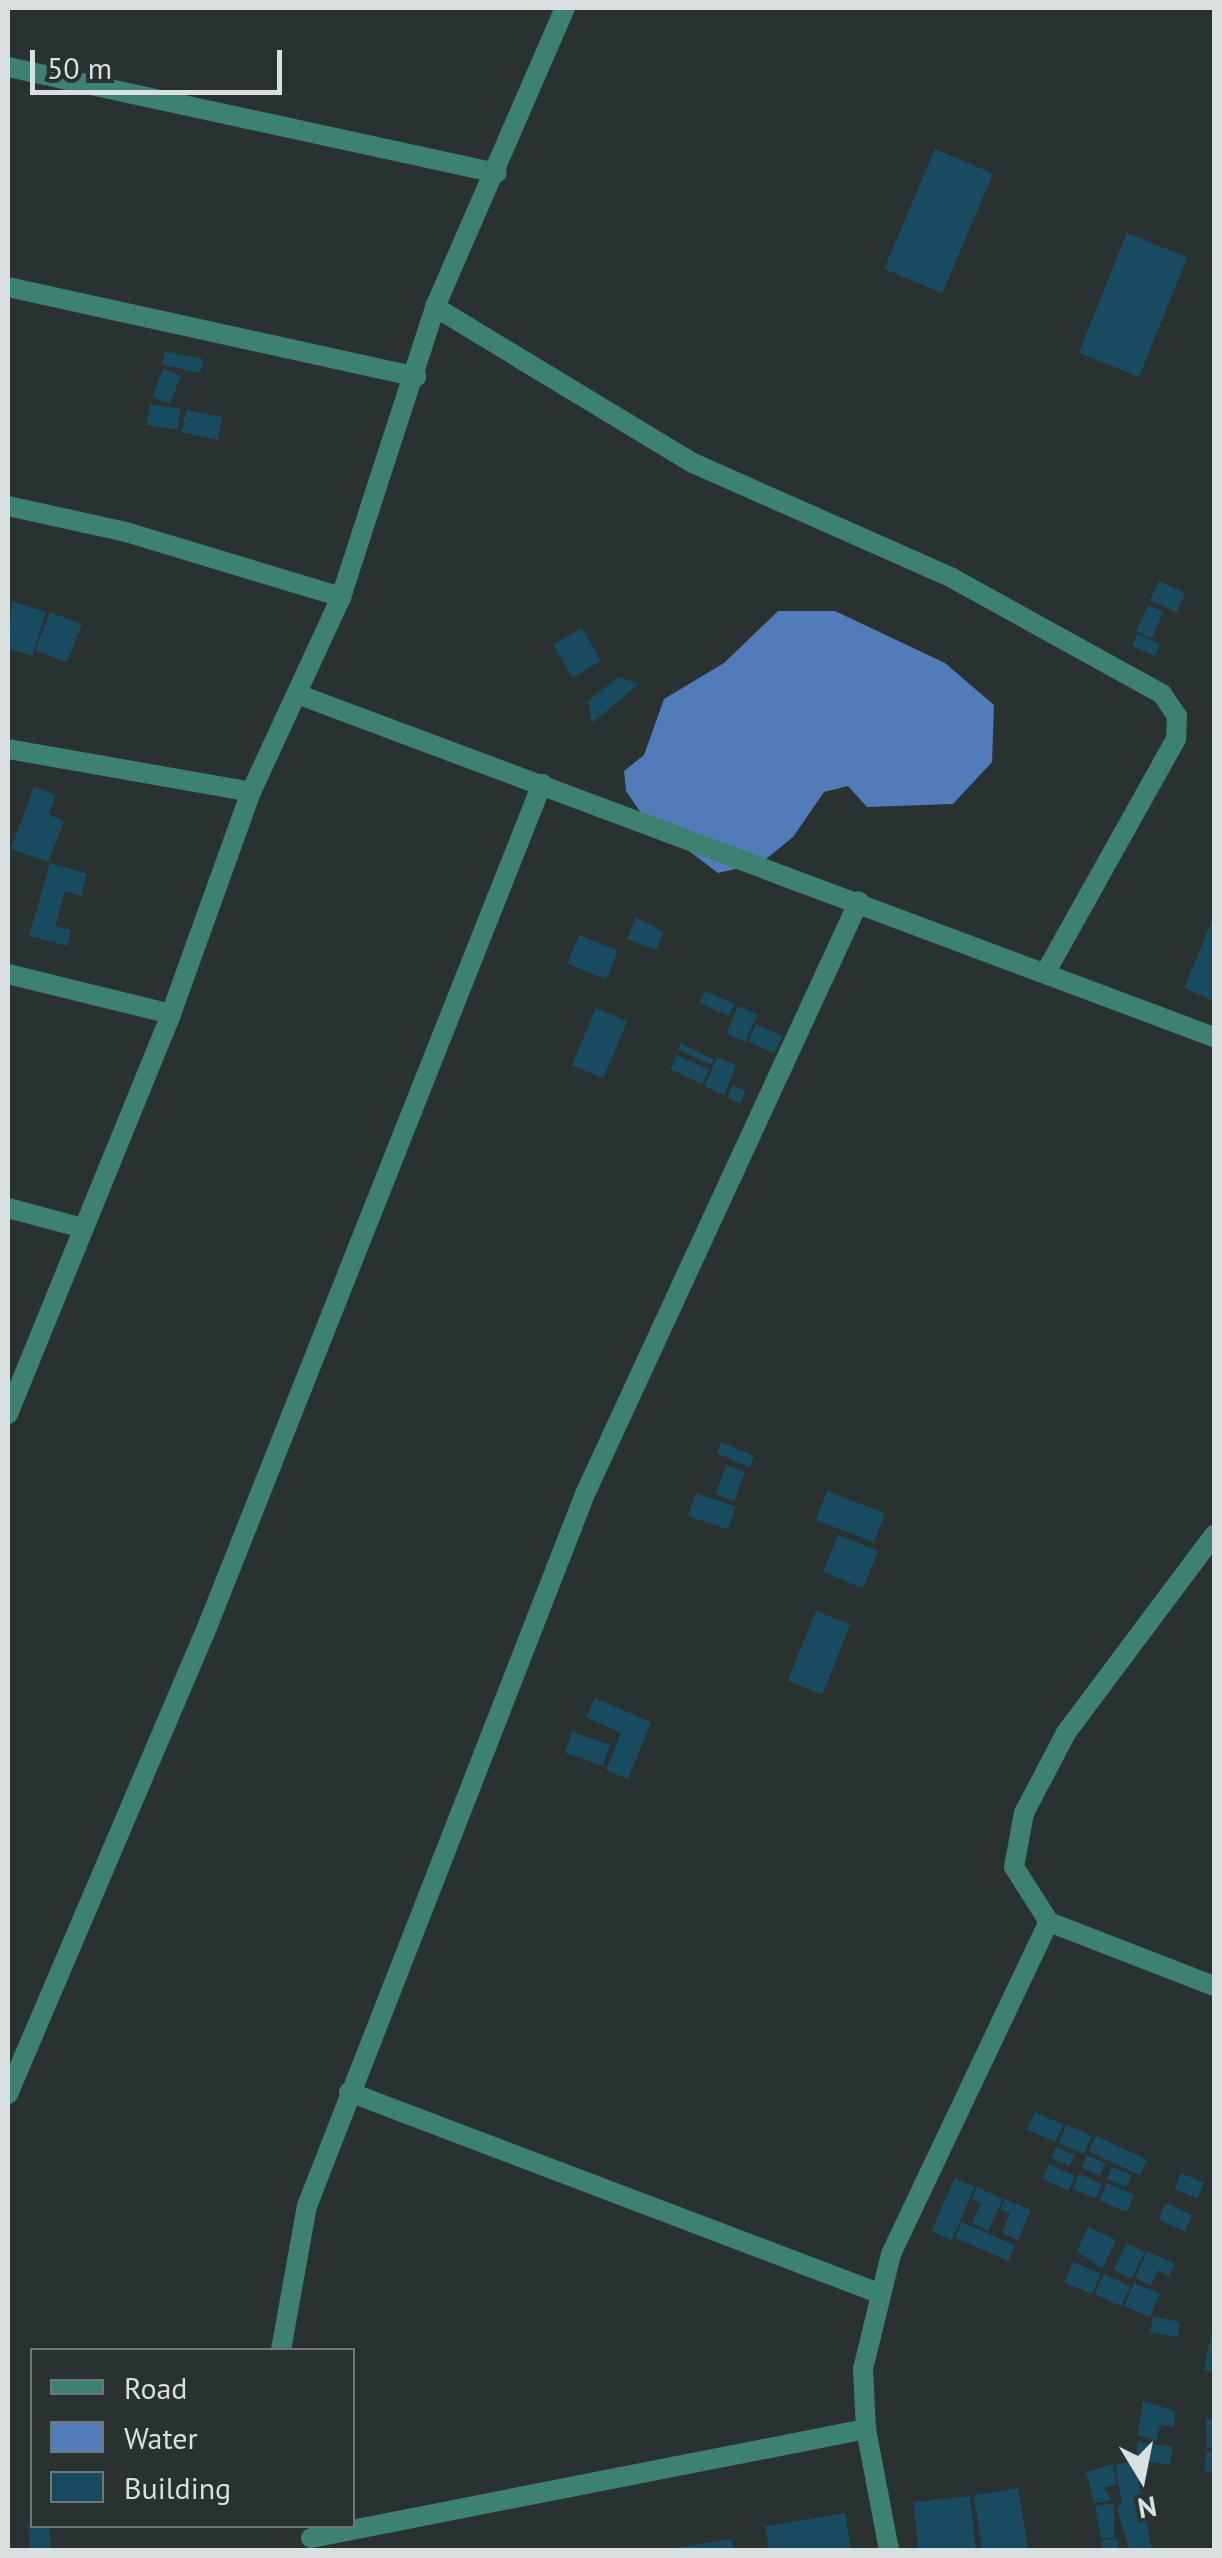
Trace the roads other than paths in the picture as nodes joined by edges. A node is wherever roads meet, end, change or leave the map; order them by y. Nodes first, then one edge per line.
1 (565, 8) edge
2 (8, 67) edge
3 (497, 173) junction
4 (8, 287) edge
5 (435, 307) junction
6 (416, 377) junction
7 (8, 506) edge
8 (342, 597) junction
9 (296, 694) junction
10 (8, 749) edge
11 (542, 784) junction
12 (252, 792) junction
13 (860, 901) junction
14 (1047, 970) junction
15 (8, 974) edge
16 (170, 1014) junction
17 (1214, 1037) edge
18 (8, 1208) edge
19 (84, 1228) junction
20 (8, 1414) edge
21 (1214, 1535) edge
22 (1049, 1922) junction
23 (1214, 1986) edge
24 (349, 2092) junction
25 (8, 2094) edge
26 (881, 2294) junction
27 (281, 2348) edge
28 (866, 2429) junction
29 (310, 2538) edge
30 (889, 2550) edge

1 - 3 street
2 - 3 street
3 - 5 street
4 - 6 street
5 - 6 street
5 - 14 street
6 - 8 street
7 - 8 street
8 - 9 street
9 - 11 street
9 - 12 street
10 - 12 street
11 - 13 street
11 - 25 street
12 - 16 street
13 - 14 street
13 - 24 street
14 - 17 street
15 - 16 street
16 - 19 street
18 - 19 street
19 - 20 street
21 - 22 street
22 - 23 street
22 - 26 street
24 - 26 street
24 - 27 street
26 - 28 street
28 - 29 street
28 - 30 street

